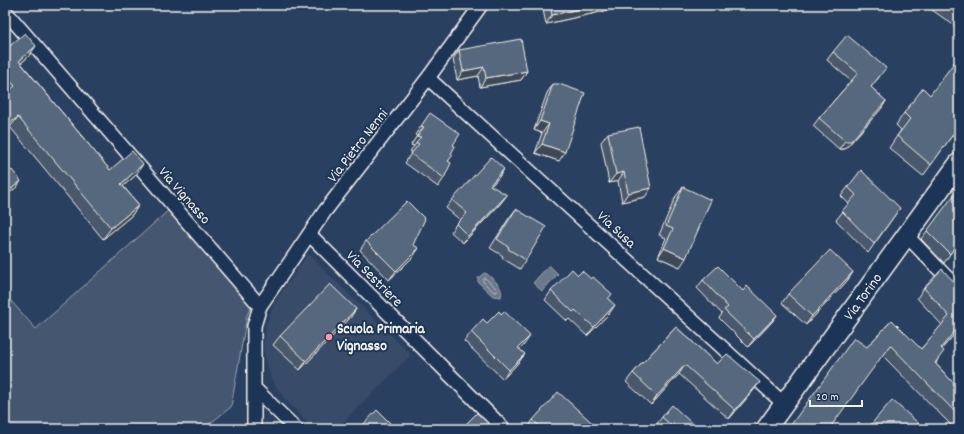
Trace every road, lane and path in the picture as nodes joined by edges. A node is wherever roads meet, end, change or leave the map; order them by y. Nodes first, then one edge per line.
1 (481, 5) edge
2 (5, 12) edge
3 (428, 78) junction
4 (959, 163) edge
5 (309, 234) junction
6 (906, 235) junction
7 (959, 290) edge
8 (260, 306) junction
9 (254, 388) junction
10 (784, 404) junction
11 (254, 429) edge
12 (296, 429) edge
13 (504, 429) edge
14 (766, 429) edge

1 - 3 street, Via Pietro Nenni
2 - 8 street, Via Vignasso
3 - 5 street, Via Pietro Nenni
3 - 10 street, Via Susa
4 - 6 street, Via Torino
5 - 8 street, Via Pietro Nenni
5 - 13 street, Via Sestriere
6 - 7 street
6 - 10 street, Via Torino
8 - 9 street
9 - 11 street
9 - 12 street
10 - 14 street, Via Torino

